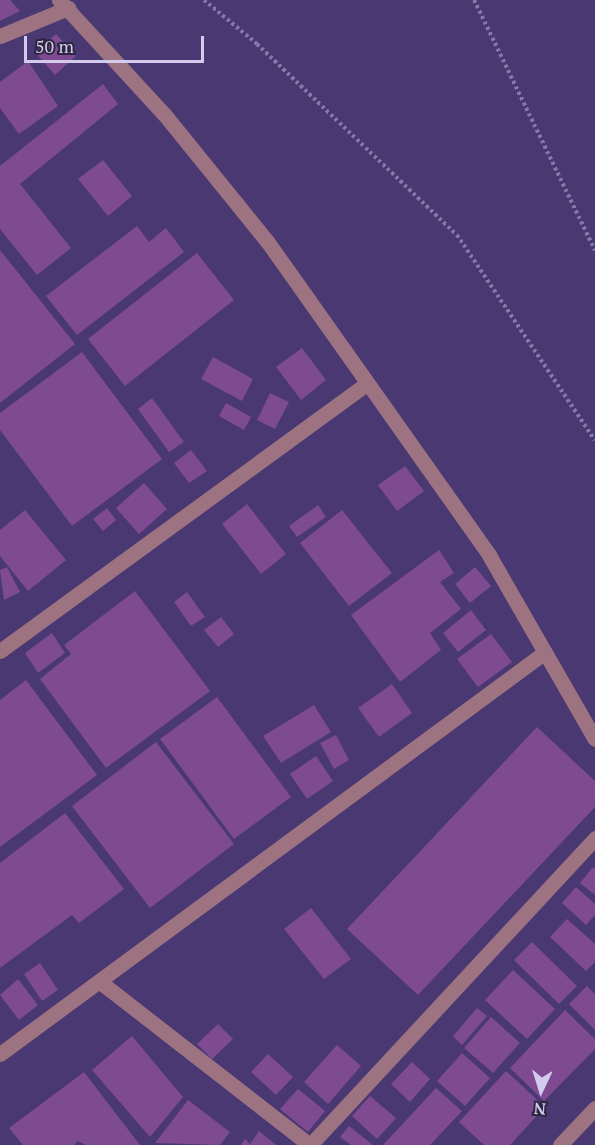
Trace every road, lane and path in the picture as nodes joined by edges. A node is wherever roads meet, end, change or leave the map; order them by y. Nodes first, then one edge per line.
1 (204, 0) edge
2 (474, 0) edge
3 (63, 4) edge
4 (0, 36) edge
5 (595, 250) edge
6 (366, 384) junction
7 (595, 440) edge
8 (1, 649) edge
9 (545, 652) junction
10 (595, 739) edge
11 (595, 838) edge
12 (99, 981) junction
13 (0, 1054) edge
14 (595, 1108) edge
15 (310, 1145) edge
16 (560, 1145) edge

1 - 7 path
2 - 5 path
3 - 4 street
3 - 6 street
6 - 8 street
6 - 9 street
9 - 10 street
9 - 12 street
11 - 15 street
12 - 13 street
12 - 15 street
14 - 16 street

